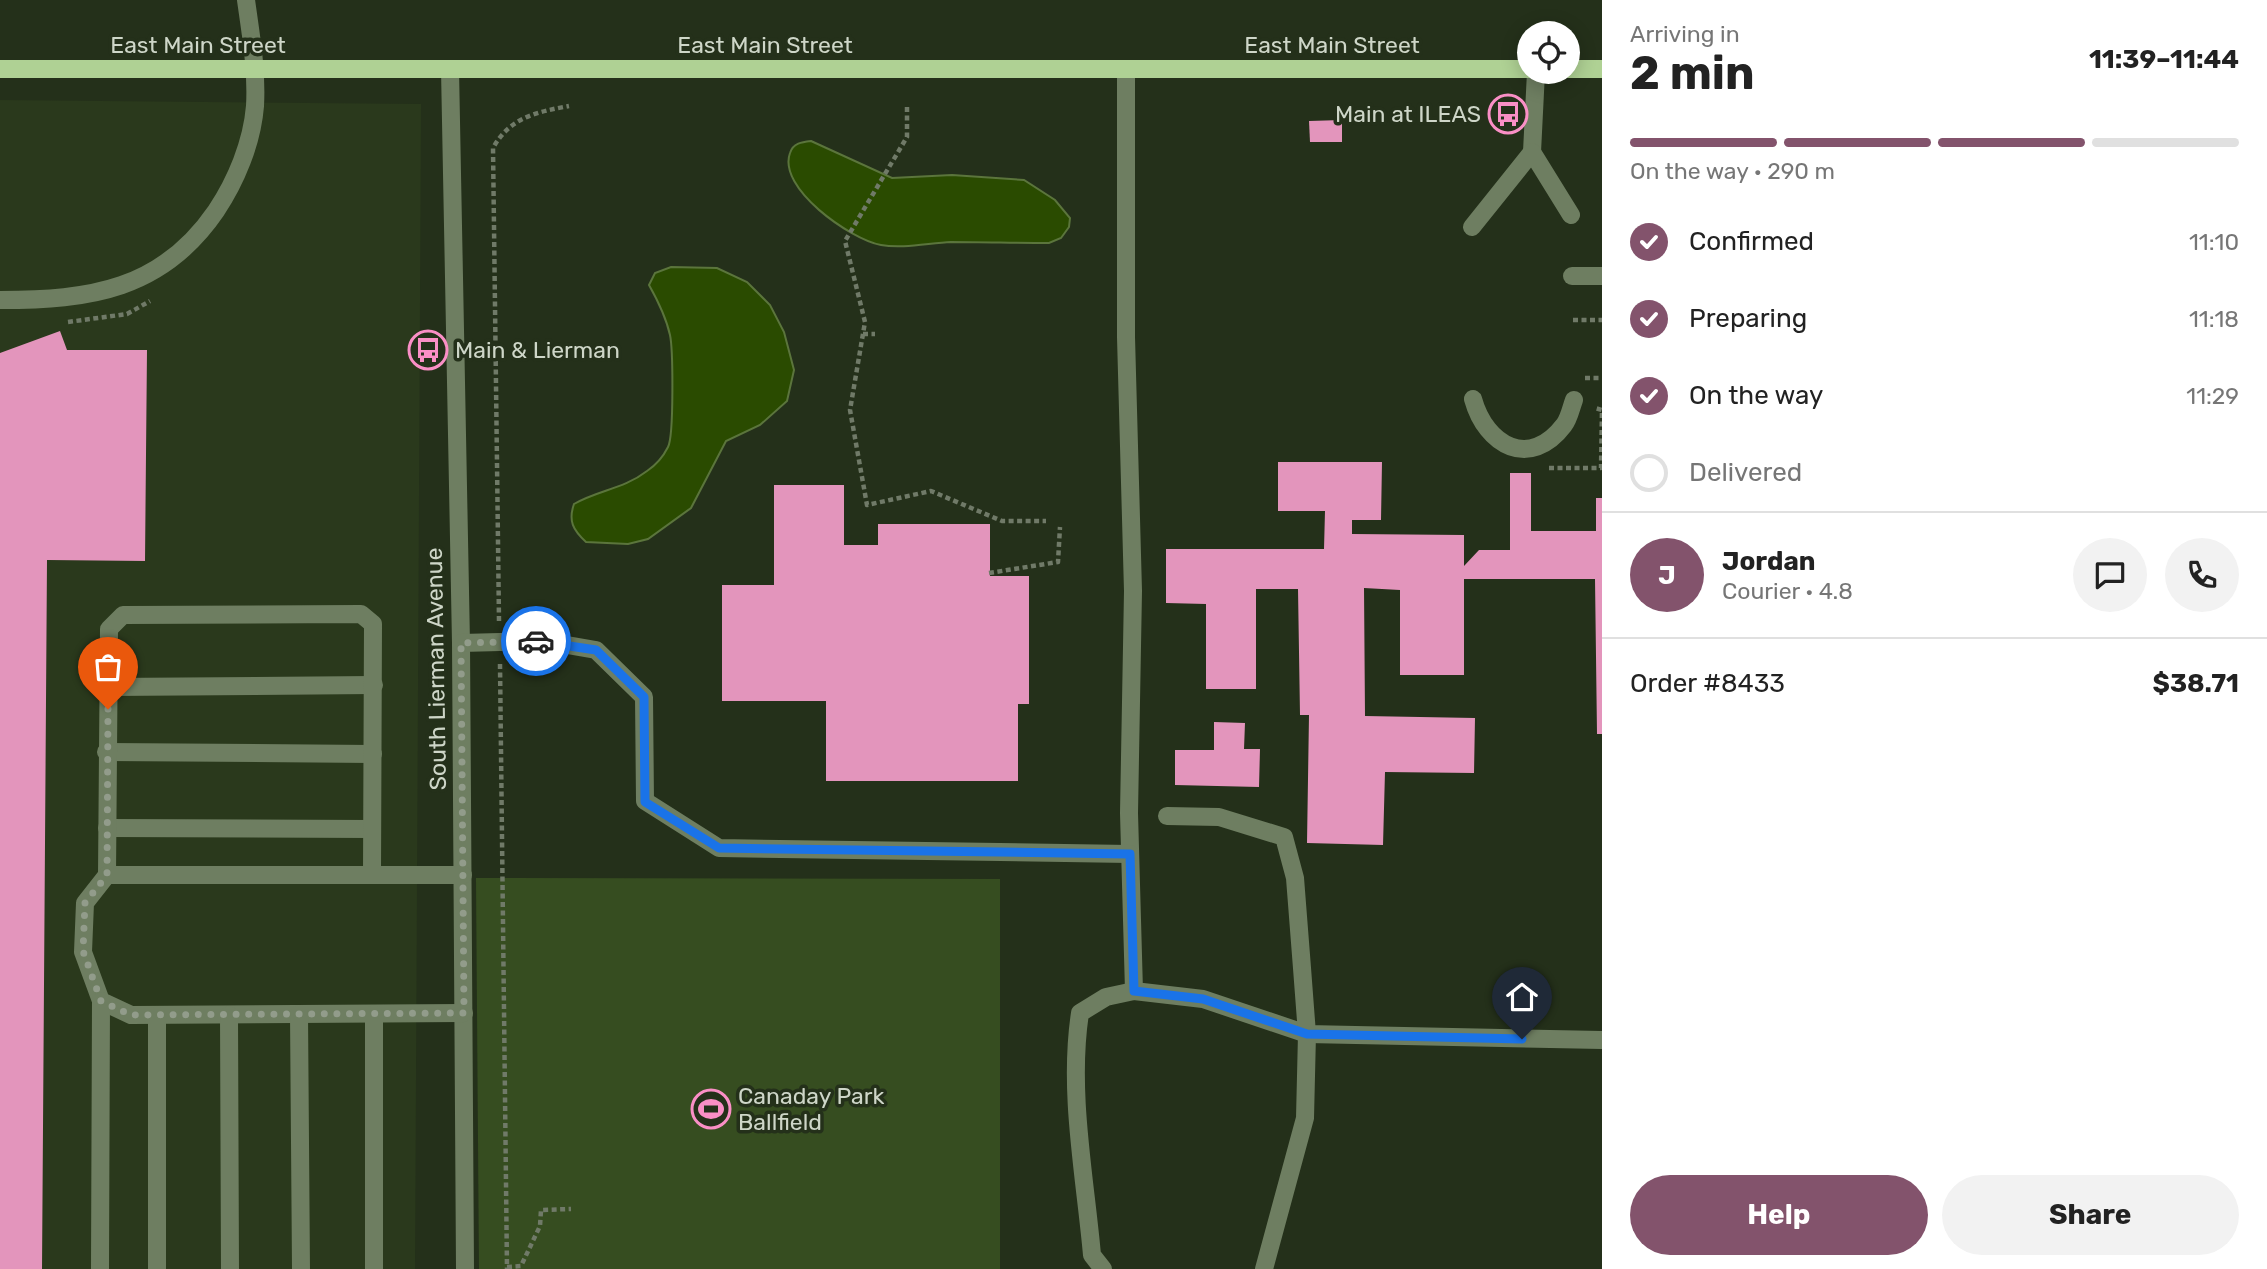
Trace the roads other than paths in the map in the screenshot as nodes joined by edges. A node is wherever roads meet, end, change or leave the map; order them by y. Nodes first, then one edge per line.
1 (246, 0) edge
2 (0, 69) edge
3 (256, 69) junction
4 (450, 69) junction
5 (1126, 69) junction
6 (1517, 69) edge
7 (1580, 69) edge
8 (1602, 69) edge
9 (1535, 84) edge
10 (1532, 152) junction
11 (1571, 215) dead end
12 (1472, 227) dead end
13 (1572, 276) dead end
14 (1602, 276) edge
15 (0, 300) edge
16 (1473, 399) dead end
17 (1574, 400) dead end
18 (461, 643) junction
19 (374, 685) junction
20 (108, 687) junction
21 (106, 752) junction
22 (373, 754) junction
23 (1167, 816) dead end
24 (107, 828) junction
25 (372, 829) junction
26 (1130, 854) junction
27 (372, 874) junction
28 (107, 875) junction
29 (463, 875) junction
30 (1134, 991) junction
31 (101, 1001) junction
32 (464, 1013) junction
33 (299, 1014) junction
34 (374, 1014) junction
35 (158, 1015) junction
36 (229, 1015) junction
37 (1307, 1034) junction
38 (1602, 1040) edge
39 (100, 1269) edge
40 (157, 1269) edge
41 (230, 1269) edge
42 (301, 1269) edge
43 (374, 1269) edge
44 (465, 1269) edge
45 (1103, 1269) edge
46 (1264, 1269) edge

1 - 3 street
2 - 3 main road, East Main Street
3 - 4 main road, East Main Street
3 - 15 street
4 - 5 main road, East Main Street
4 - 18 street, South Lierman Avenue
5 - 6 main road, East Main Street
5 - 26 street
7 - 8 main road
9 - 10 street
10 - 11 street
10 - 12 street
13 - 14 street
16 - 17 street
18 - 26 street
18 - 29 street, South Lierman Avenue
19 - 20 street
19 - 20 street
19 - 22 street
20 - 21 street
21 - 22 street
21 - 24 street
22 - 25 street
23 - 37 street
24 - 25 street
24 - 28 street
25 - 27 street
26 - 30 street
27 - 28 street
27 - 29 street
28 - 31 street
29 - 32 street, South Lierman Avenue
30 - 37 street
30 - 45 street
31 - 35 street
31 - 39 street
32 - 34 street
32 - 44 street, South Lierman Avenue
33 - 34 street
33 - 36 street
33 - 42 street
34 - 43 street
35 - 36 street
35 - 40 street
36 - 41 street
37 - 38 street
37 - 46 street

